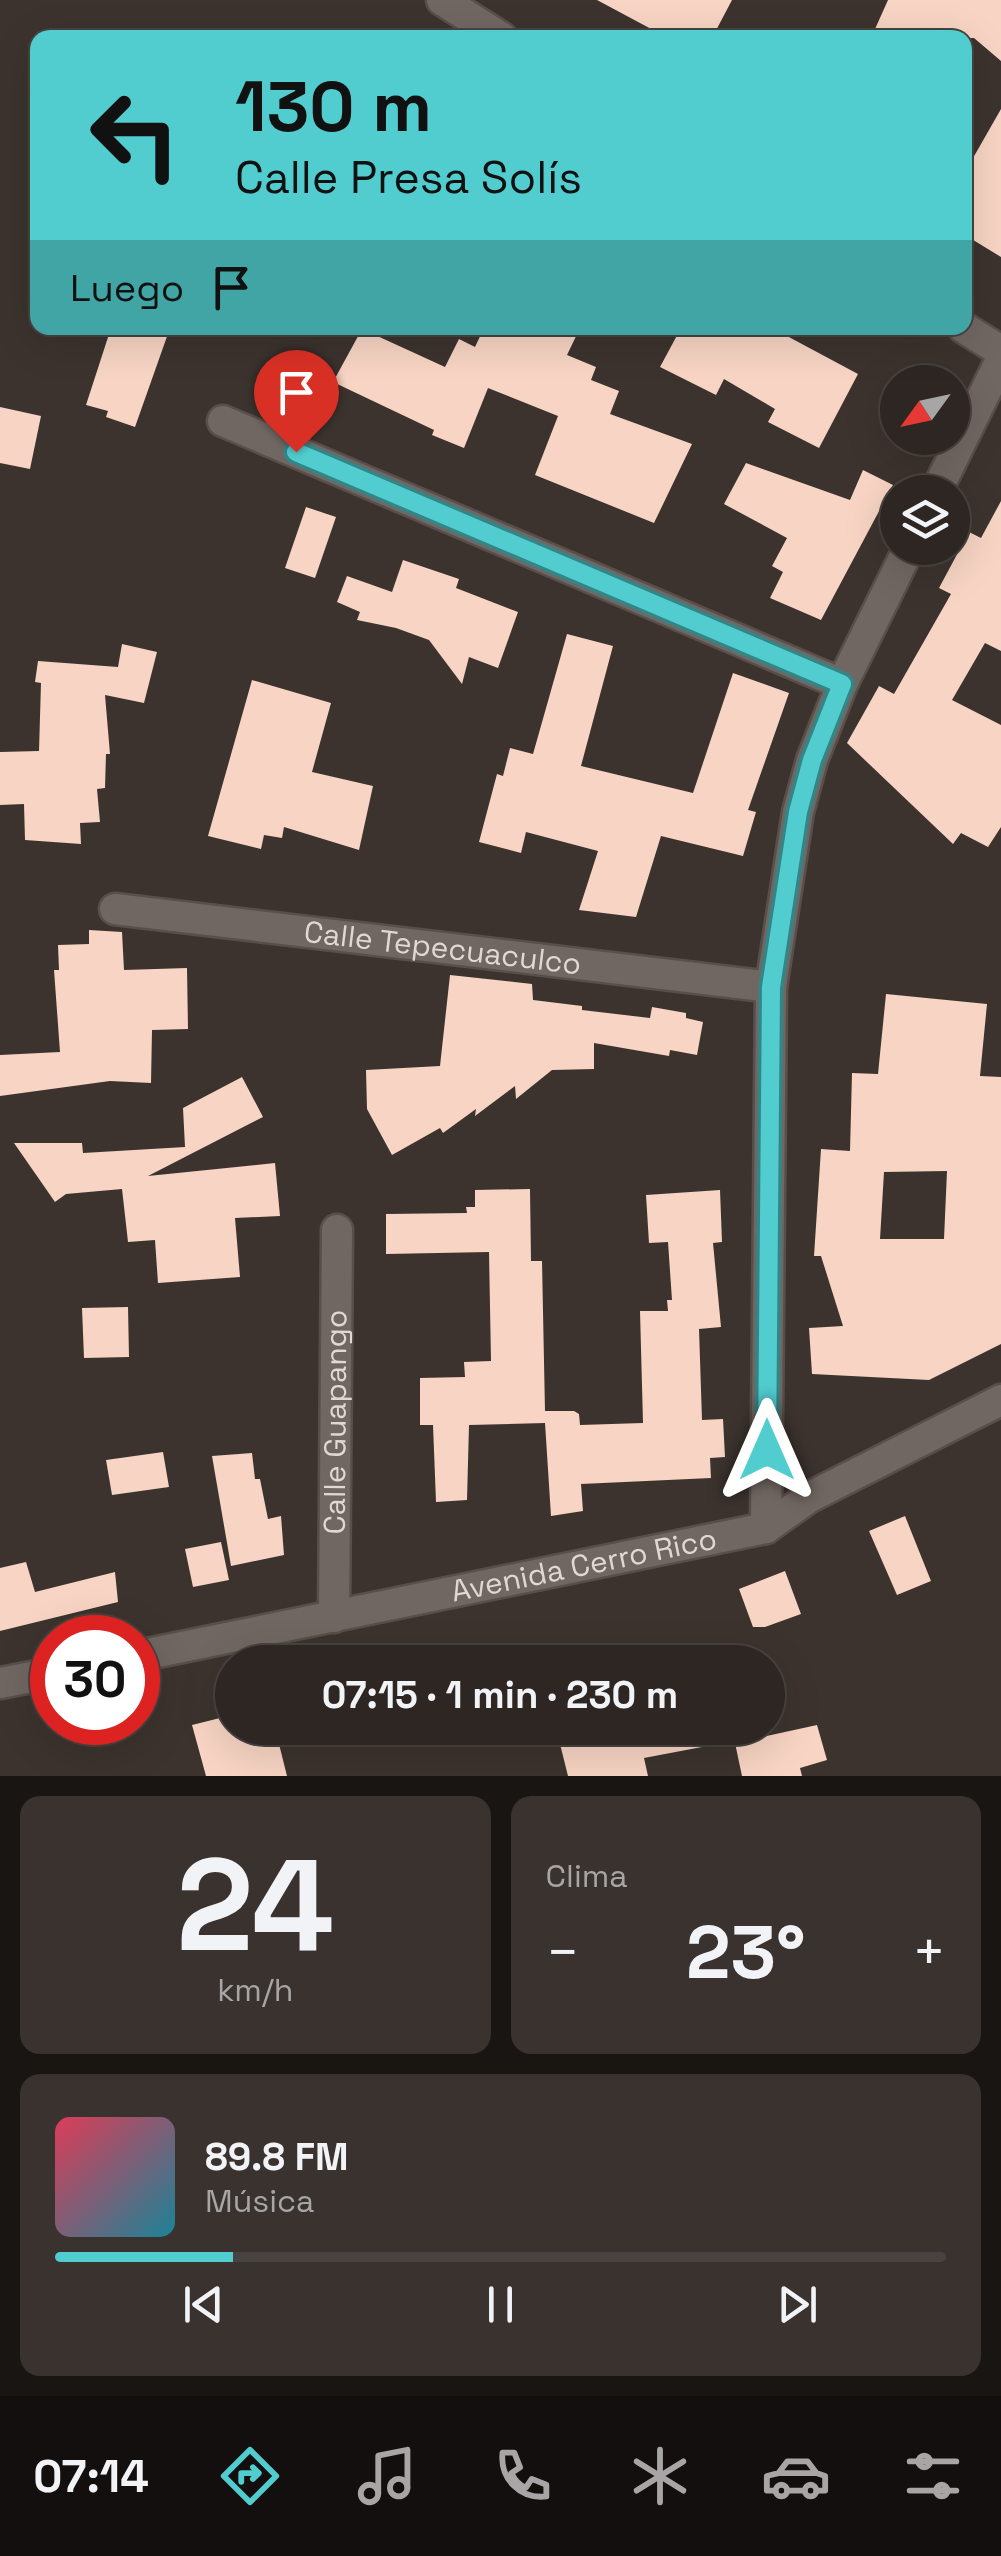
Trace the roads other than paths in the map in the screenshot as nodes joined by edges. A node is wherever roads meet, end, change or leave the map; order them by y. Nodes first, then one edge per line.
1 (442, 0) edge
2 (489, 30) edge
3 (972, 333) edge
4 (1001, 350) edge
5 (1001, 360) edge
6 (222, 420) dead end
7 (944, 475) edge
8 (901, 565) edge
9 (842, 684) junction
10 (116, 909) dead end
11 (771, 987) junction
12 (337, 1230) dead end
13 (1001, 1400) edge
14 (766, 1528) junction
15 (334, 1617) junction
16 (160, 1652) edge
17 (30, 1677) edge
18 (0, 1683) edge

1 - 2 street
3 - 4 street
5 - 7 street
6 - 9 street
8 - 9 street
9 - 11 street
10 - 11 street, Calle Tepecuaculco
11 - 14 street
12 - 15 street, Calle Guapango
13 - 14 street, Avenida Cerro Rico
14 - 15 street, Avenida Cerro Rico
15 - 16 street, Avenida Cerro Rico
17 - 18 street

